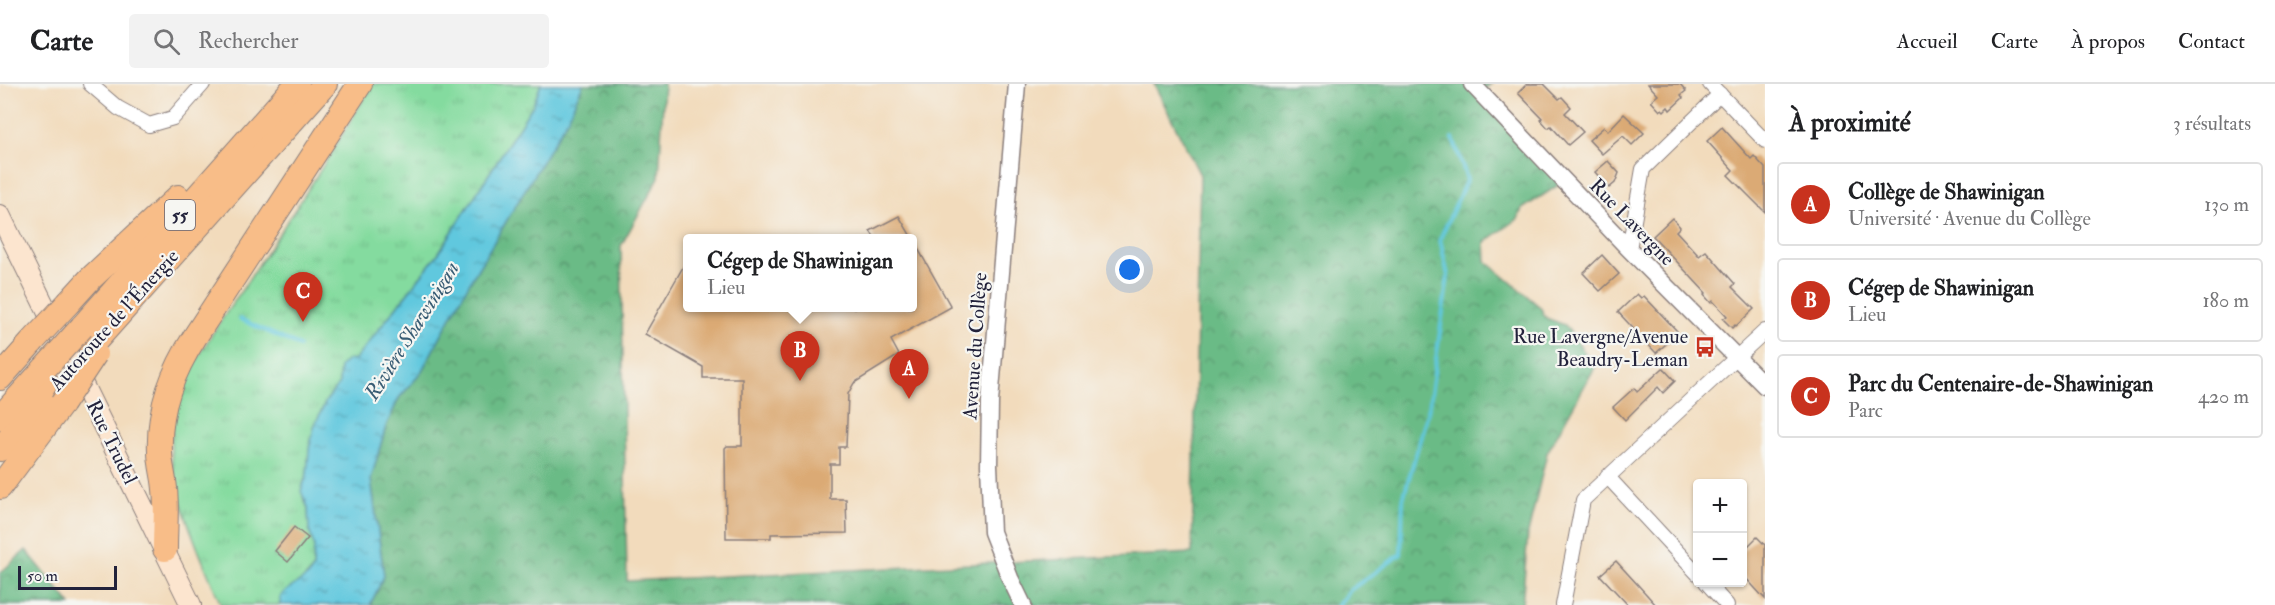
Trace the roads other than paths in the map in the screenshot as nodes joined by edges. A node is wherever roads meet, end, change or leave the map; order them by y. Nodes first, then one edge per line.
1 (90, 84) edge
2 (203, 84) edge
3 (297, 84) edge
4 (325, 84) edge
5 (360, 84) edge
6 (1017, 84) edge
7 (1472, 84) edge
8 (1715, 89) edge
9 (279, 104) junction
10 (1765, 141) edge
11 (0, 215) edge
12 (1629, 249) junction
13 (1765, 331) edge
14 (90, 342) junction
15 (1737, 358) junction
16 (0, 378) edge
17 (1765, 386) edge
18 (54, 387) junction
19 (0, 418) edge
20 (0, 449) edge
21 (1607, 476) junction
22 (0, 487) edge
23 (165, 549) junction
24 (1693, 569) edge
25 (1710, 587) edge
26 (191, 605) edge
27 (1023, 605) edge
28 (1563, 605) edge
29 (1726, 605) edge

1 - 2 street
3 - 9 highway, Autoroute de l'Énergie / 55
4 - 14 highway, Autoroute de l'Énergie / 55
5 - 23 highway
6 - 27 street, Avenue du Collège
7 - 12 street, Rue Lavergne
8 - 10 street
8 - 12 street
9 - 14 highway, Autoroute de l'Énergie / 55
9 - 16 highway, bridge
11 - 23 main road, Rue Trudel
12 - 15 street, Rue Lavergne
13 - 15 street
14 - 18 highway, Autoroute de l'Énergie / 55, bridge
14 - 18 highway, bridge
15 - 17 street, Rue Lavergne
15 - 21 street
18 - 19 highway, Autoroute de l'Énergie / 55
18 - 20 highway, Autoroute de l'Énergie / 55
18 - 22 highway
21 - 24 street
21 - 28 street
23 - 26 main road, Rue Trudel
25 - 29 street

